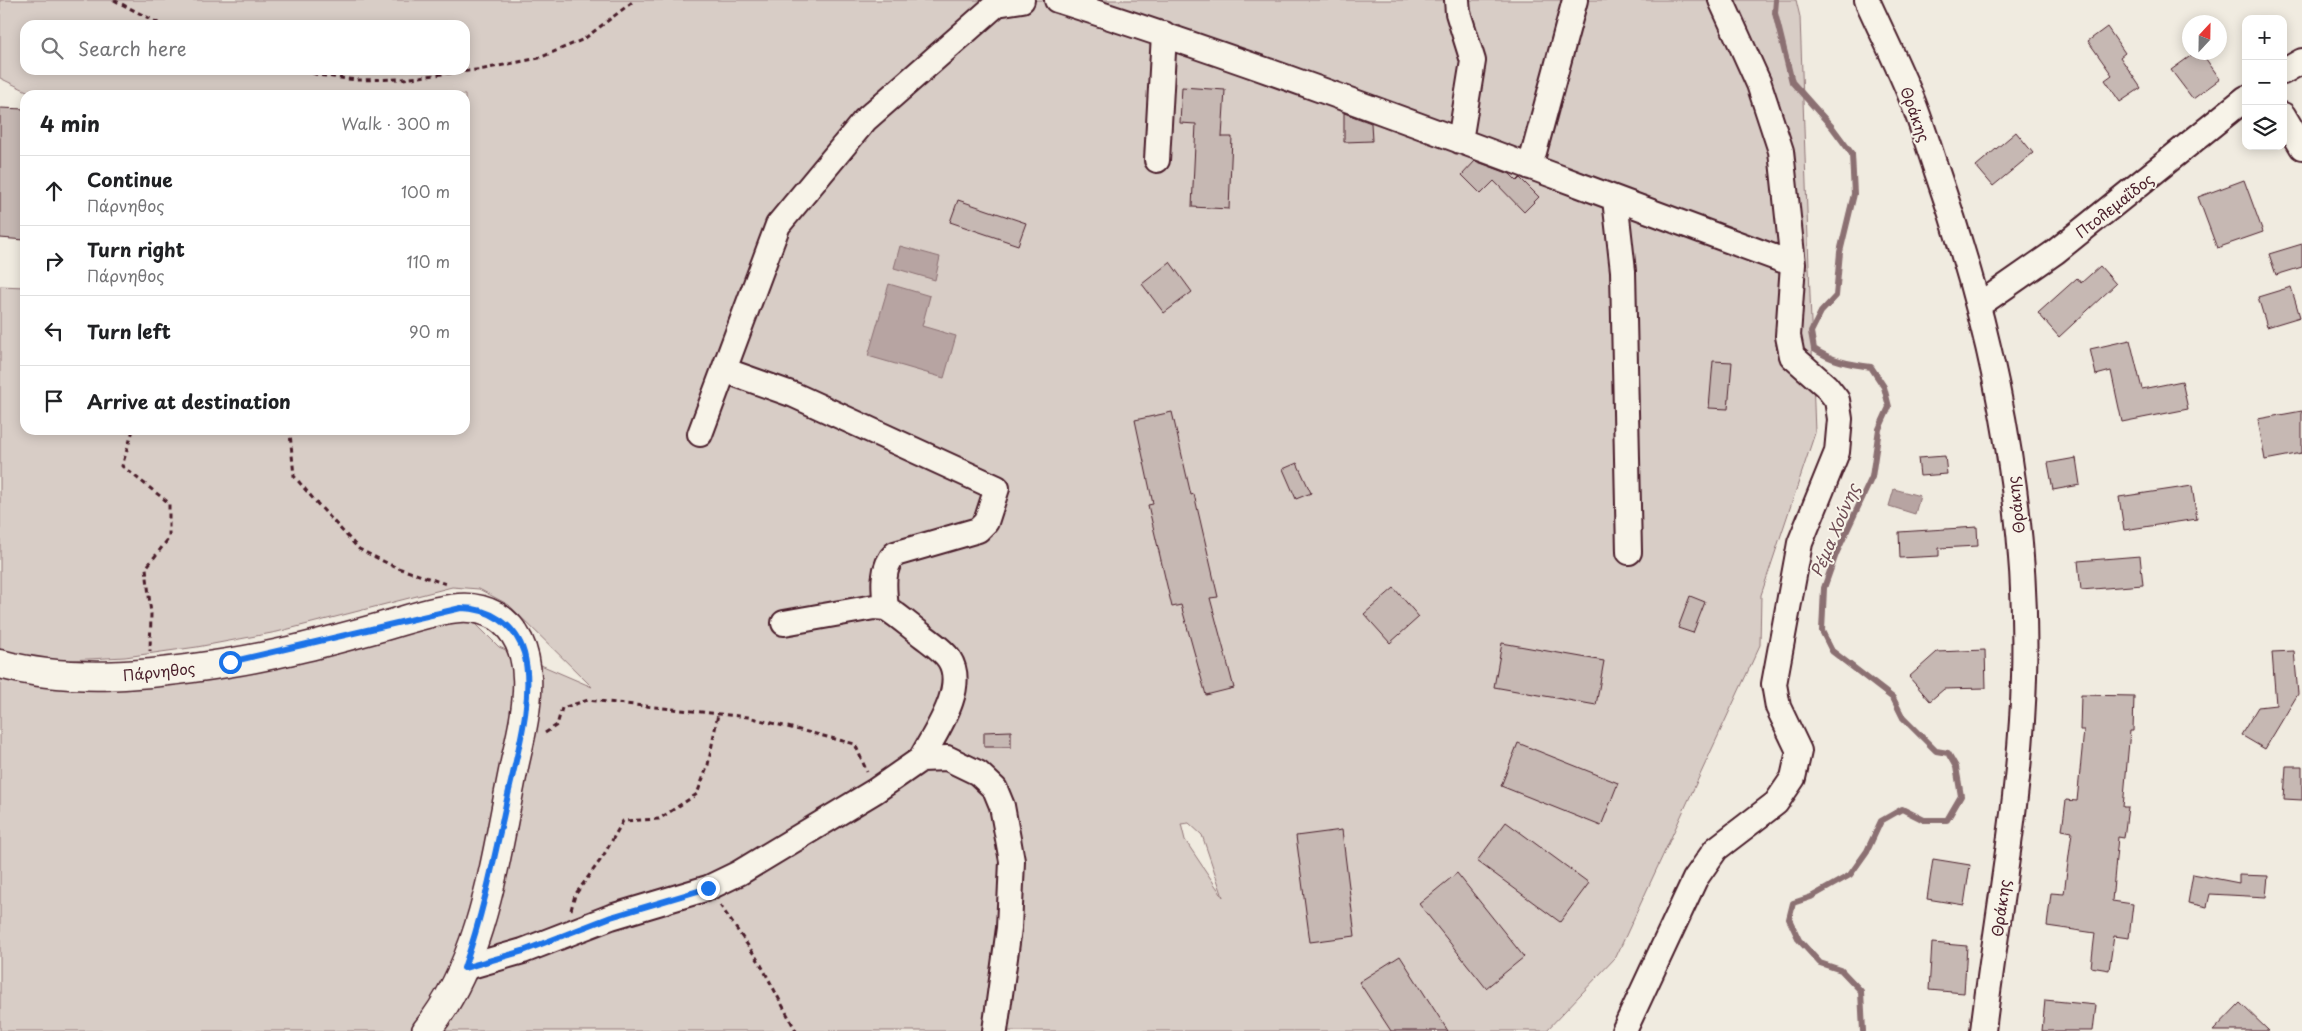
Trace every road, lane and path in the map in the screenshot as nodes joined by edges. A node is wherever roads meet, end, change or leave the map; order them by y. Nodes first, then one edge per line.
1 (114, 0) edge
2 (635, 0) edge
3 (1022, 0) edge
4 (1057, 0) edge
5 (1457, 0) edge
6 (1575, 0) edge
7 (1721, 0) edge
8 (1867, 0) edge
9 (152, 20) edge
10 (1164, 34) junction
11 (2302, 61) edge
12 (2287, 70) edge
13 (470, 71) edge
14 (318, 75) edge
15 (440, 75) edge
16 (2242, 101) edge
17 (2287, 122) edge
18 (1460, 141) junction
19 (2302, 147) edge
20 (1157, 160) dead end
21 (1530, 167) junction
22 (1614, 199) junction
23 (1793, 264) junction
24 (1979, 306) junction
25 (724, 370) junction
26 (700, 434) dead end
27 (131, 435) edge
28 (290, 435) edge
29 (1629, 552) dead end
30 (454, 608) junction
31 (886, 608) junction
32 (784, 623) dead end
33 (0, 664) edge
34 (149, 674) junction
35 (718, 714) junction
36 (521, 734) junction
37 (921, 760) junction
38 (875, 791) junction
39 (708, 888) junction
40 (566, 935) junction
41 (464, 968) junction
42 (426, 1031) edge
43 (796, 1031) edge
44 (995, 1031) edge
45 (1624, 1031) edge
46 (1984, 1031) edge

1 - 9 path
2 - 13 path
3 - 25 street
4 - 10 street
5 - 18 street
6 - 21 street
7 - 23 street
8 - 24 street, Θράκης
10 - 18 street
10 - 20 street
11 - 12 street
14 - 15 path
16 - 24 street, Πτολεμαΐδος
17 - 19 street
18 - 21 street
21 - 22 street
22 - 23 street
22 - 29 street
23 - 45 street
24 - 46 street, Θράκης
25 - 26 street
25 - 31 street
27 - 34 path
28 - 30 path
30 - 34 main road, Πάρνηθος
30 - 36 main road, Πάρνηθος
31 - 32 street
31 - 37 street
33 - 34 main road, Πάρνηθος
35 - 36 path
35 - 38 path
35 - 40 path
36 - 41 main road, Πάρνηθος
37 - 38 street
37 - 44 street
38 - 39 street
39 - 40 street
39 - 43 path
40 - 41 street
41 - 42 main road, Πάρνηθος

